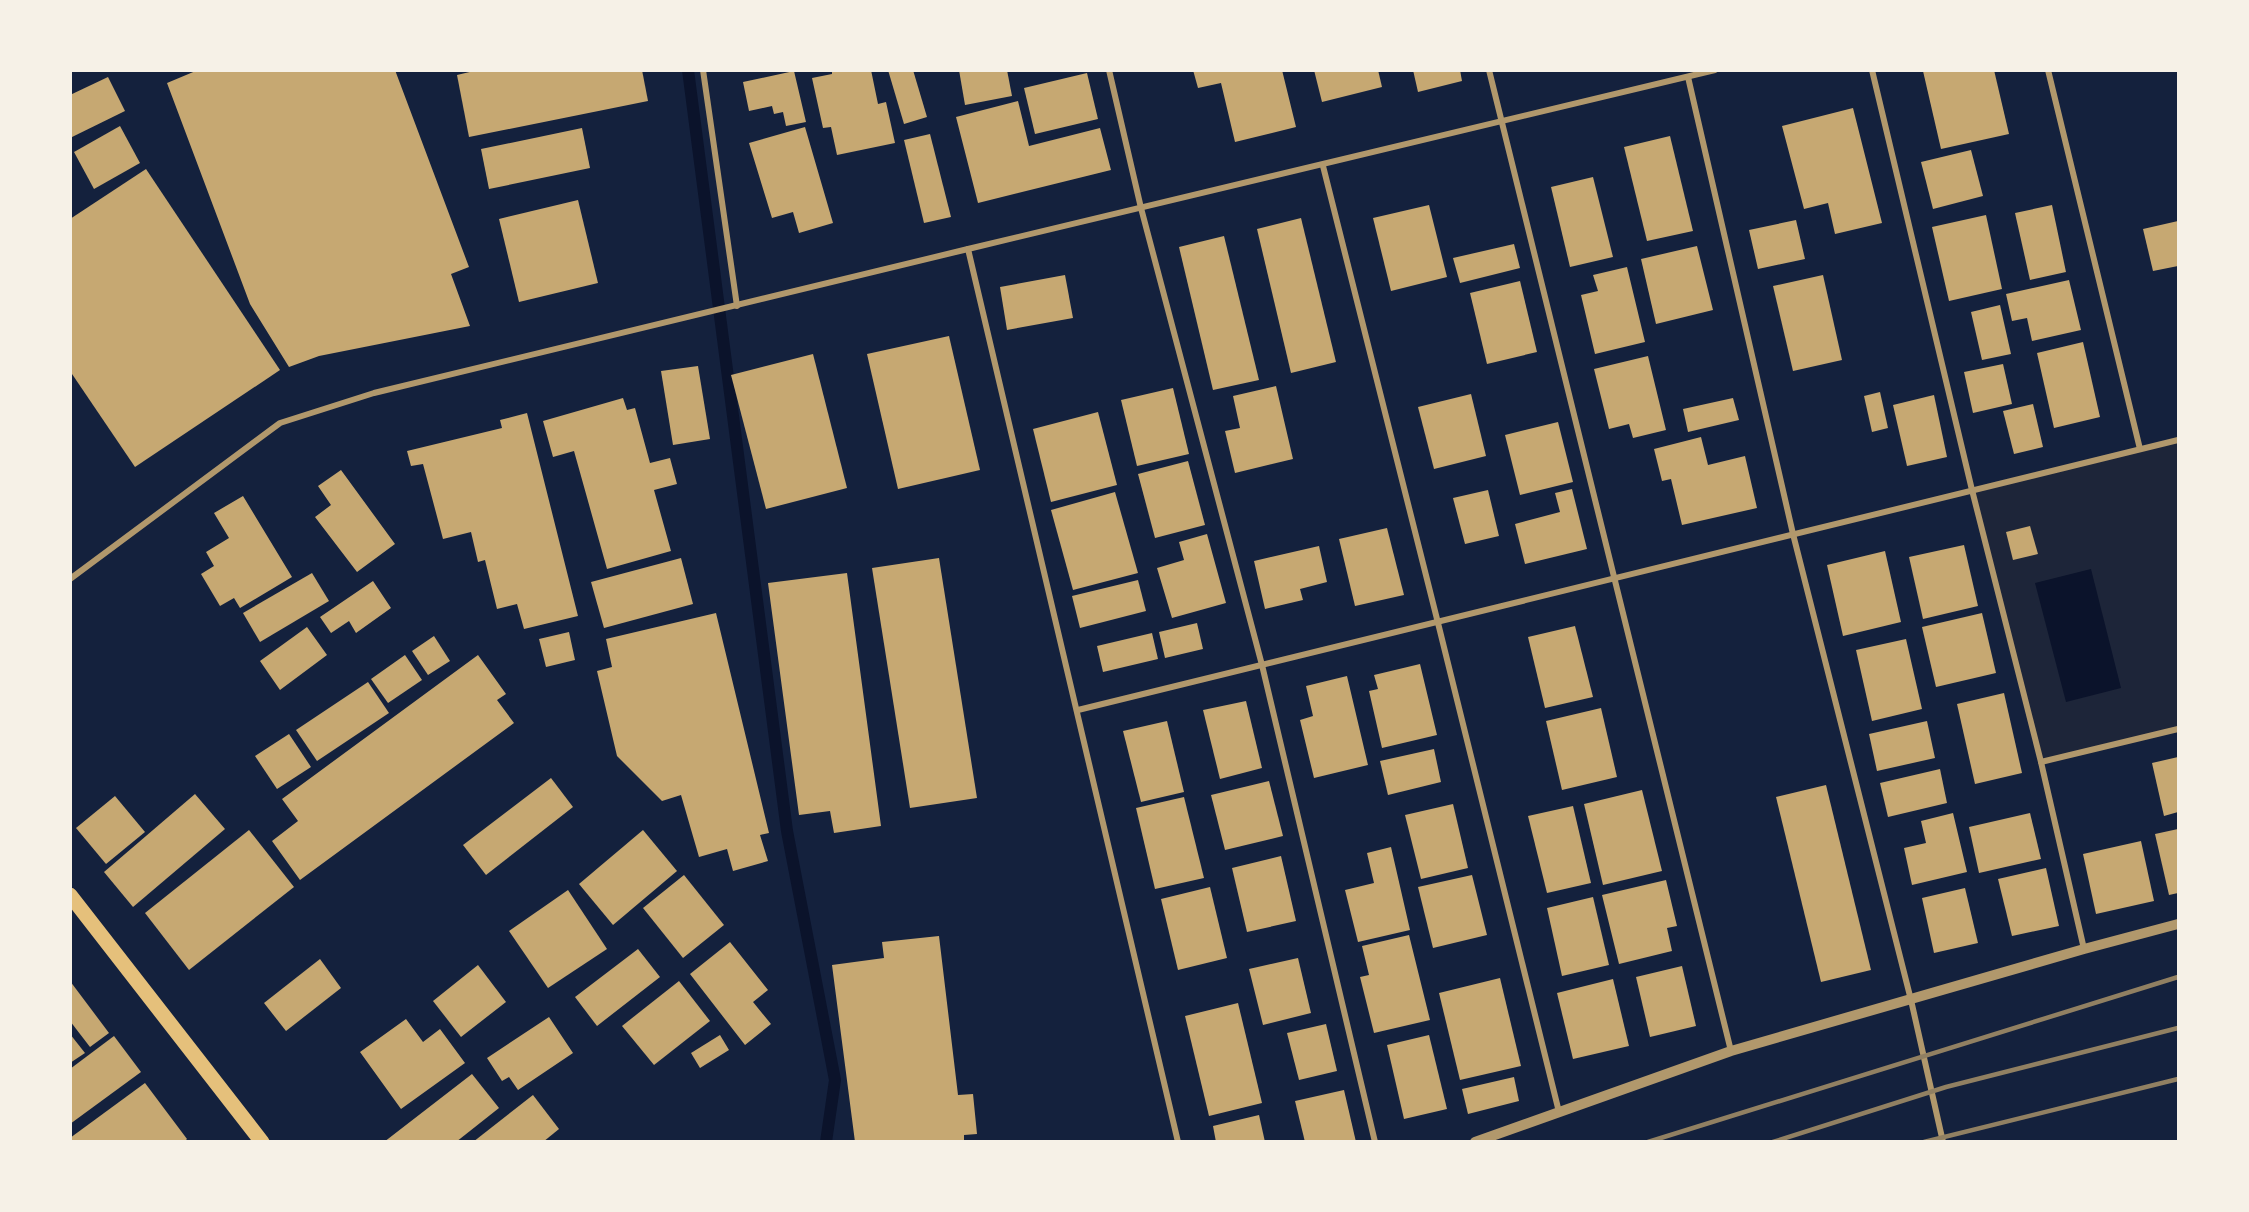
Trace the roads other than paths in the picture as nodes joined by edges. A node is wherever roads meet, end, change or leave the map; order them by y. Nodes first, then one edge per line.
1 (1109, 70) edge
2 (1489, 70) edge
3 (1715, 70) edge
4 (1872, 70) edge
5 (2048, 70) edge
6 (703, 71) edge
7 (1688, 77) junction
8 (1501, 123) junction
9 (1323, 166) junction
10 (1140, 208) junction
11 (968, 249) junction
12 (734, 307) junction
13 (2178, 440) edge
14 (2140, 449) junction
15 (1972, 490) junction
16 (1793, 534) junction
17 (70, 579) edge
18 (1615, 579) junction
19 (1438, 623) junction
20 (1262, 665) junction
21 (1078, 710) junction
22 (2178, 729) edge
23 (2041, 762) junction
24 (70, 895) edge
25 (2178, 924) edge
26 (2084, 949) junction
27 (1911, 1000) junction
28 (1731, 1051) junction
29 (1558, 1112) junction
30 (262, 1142) edge
31 (1179, 1142) edge
32 (1375, 1142) edge
33 (1474, 1142) edge
34 (1943, 1142) edge

1 - 10 street
2 - 8 street
3 - 7 street
4 - 15 street
5 - 14 street
6 - 12 street
7 - 8 street
7 - 16 street
8 - 9 street
8 - 18 street
9 - 10 street
9 - 19 street
10 - 11 street
10 - 20 street
11 - 12 street
11 - 21 street
12 - 17 street
13 - 14 street
14 - 15 street
15 - 16 street
15 - 23 street
16 - 18 street
16 - 27 street
18 - 19 street
18 - 28 street
19 - 20 street
19 - 29 street
20 - 21 street
20 - 32 street
21 - 31 street
22 - 23 street
23 - 26 street
24 - 30 main road
25 - 26 street
26 - 27 street
27 - 28 street
27 - 34 street
28 - 29 street
29 - 33 street

